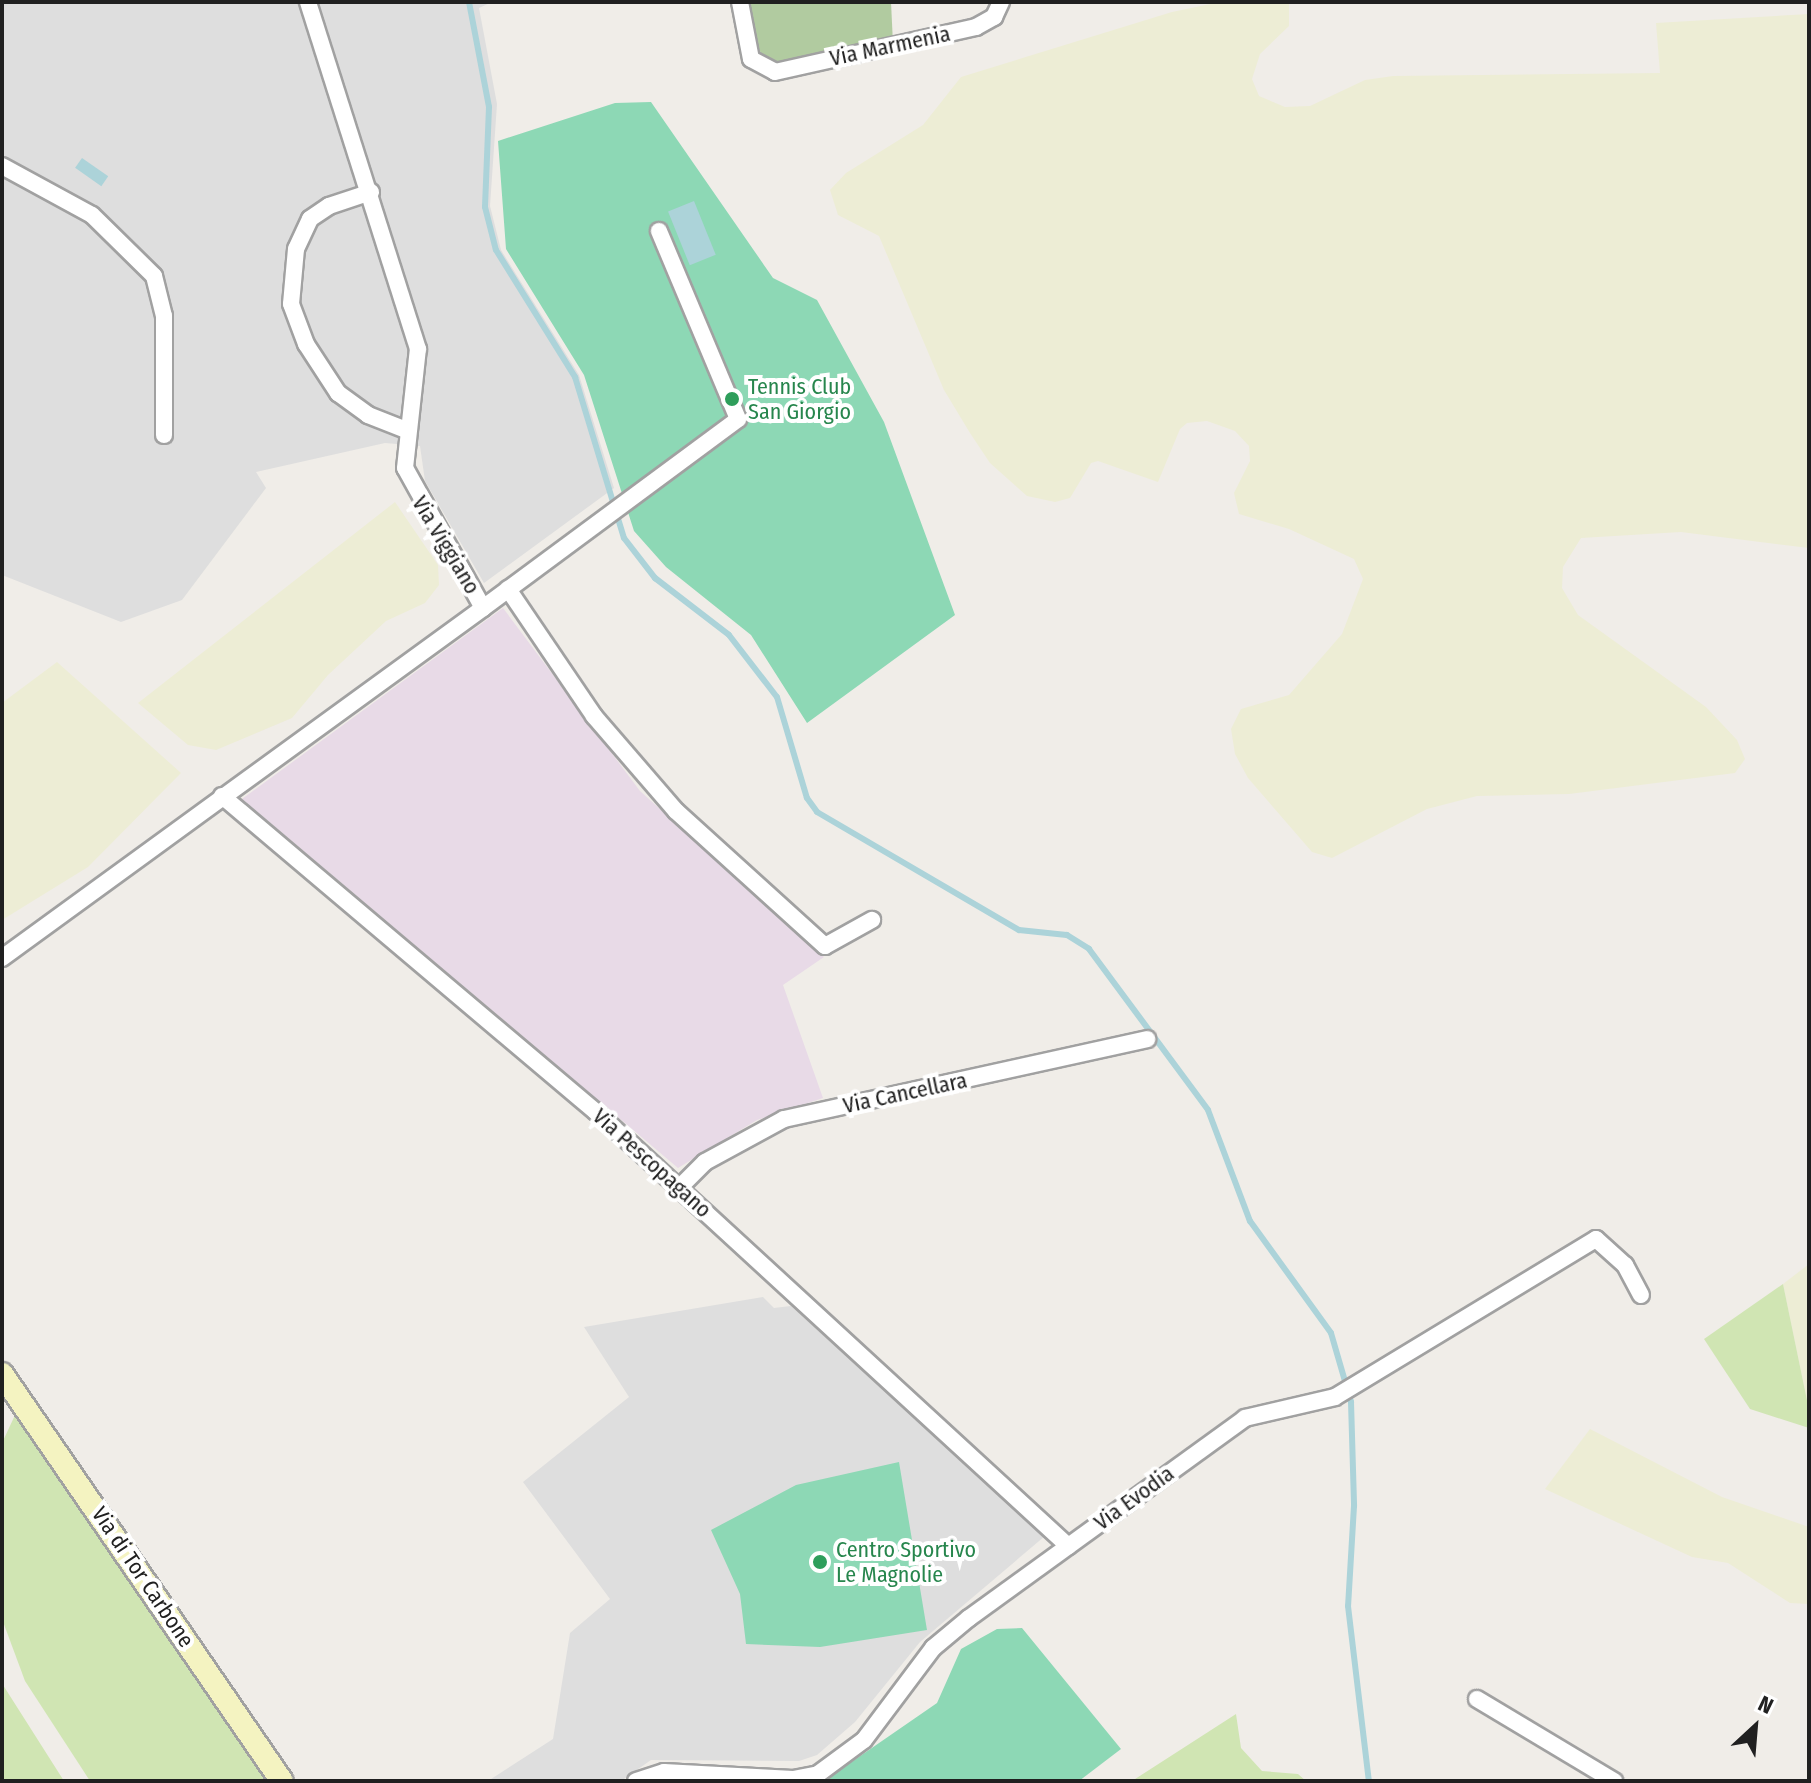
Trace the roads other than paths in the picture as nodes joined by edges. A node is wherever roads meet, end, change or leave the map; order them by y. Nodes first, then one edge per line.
1 (308, 2) edge
2 (740, 2) edge
3 (1001, 2) edge
4 (2, 166) edge
5 (371, 192) junction
6 (659, 231) dead end
7 (406, 430) junction
8 (164, 435) dead end
9 (508, 589) junction
10 (483, 608) junction
11 (222, 796) junction
12 (872, 920) dead end
13 (2, 958) edge
14 (1147, 1039) dead end
15 (680, 1187) junction
16 (1641, 1295) dead end
17 (2, 1374) edge
18 (1068, 1546) junction
19 (1477, 1699) dead end
20 (282, 1781) edge
21 (636, 1781) edge
22 (1614, 1781) edge

1 - 5 street, Via Viggiano
2 - 3 street, Via Marmenia
4 - 8 street
5 - 7 street, Via Viggiano
5 - 7 street
6 - 9 street
7 - 10 street, Via Viggiano
9 - 10 street
9 - 12 street
10 - 11 street, Via Viggiano
11 - 13 street, Via Viggiano
11 - 15 street, Via Pescopagano
14 - 15 street, Via Cancellara
15 - 18 street, Via Pescopagano
16 - 18 street, Via Evodia
17 - 20 main road, Via di Tor Carbone
18 - 21 street, Via Evodia
19 - 22 street

